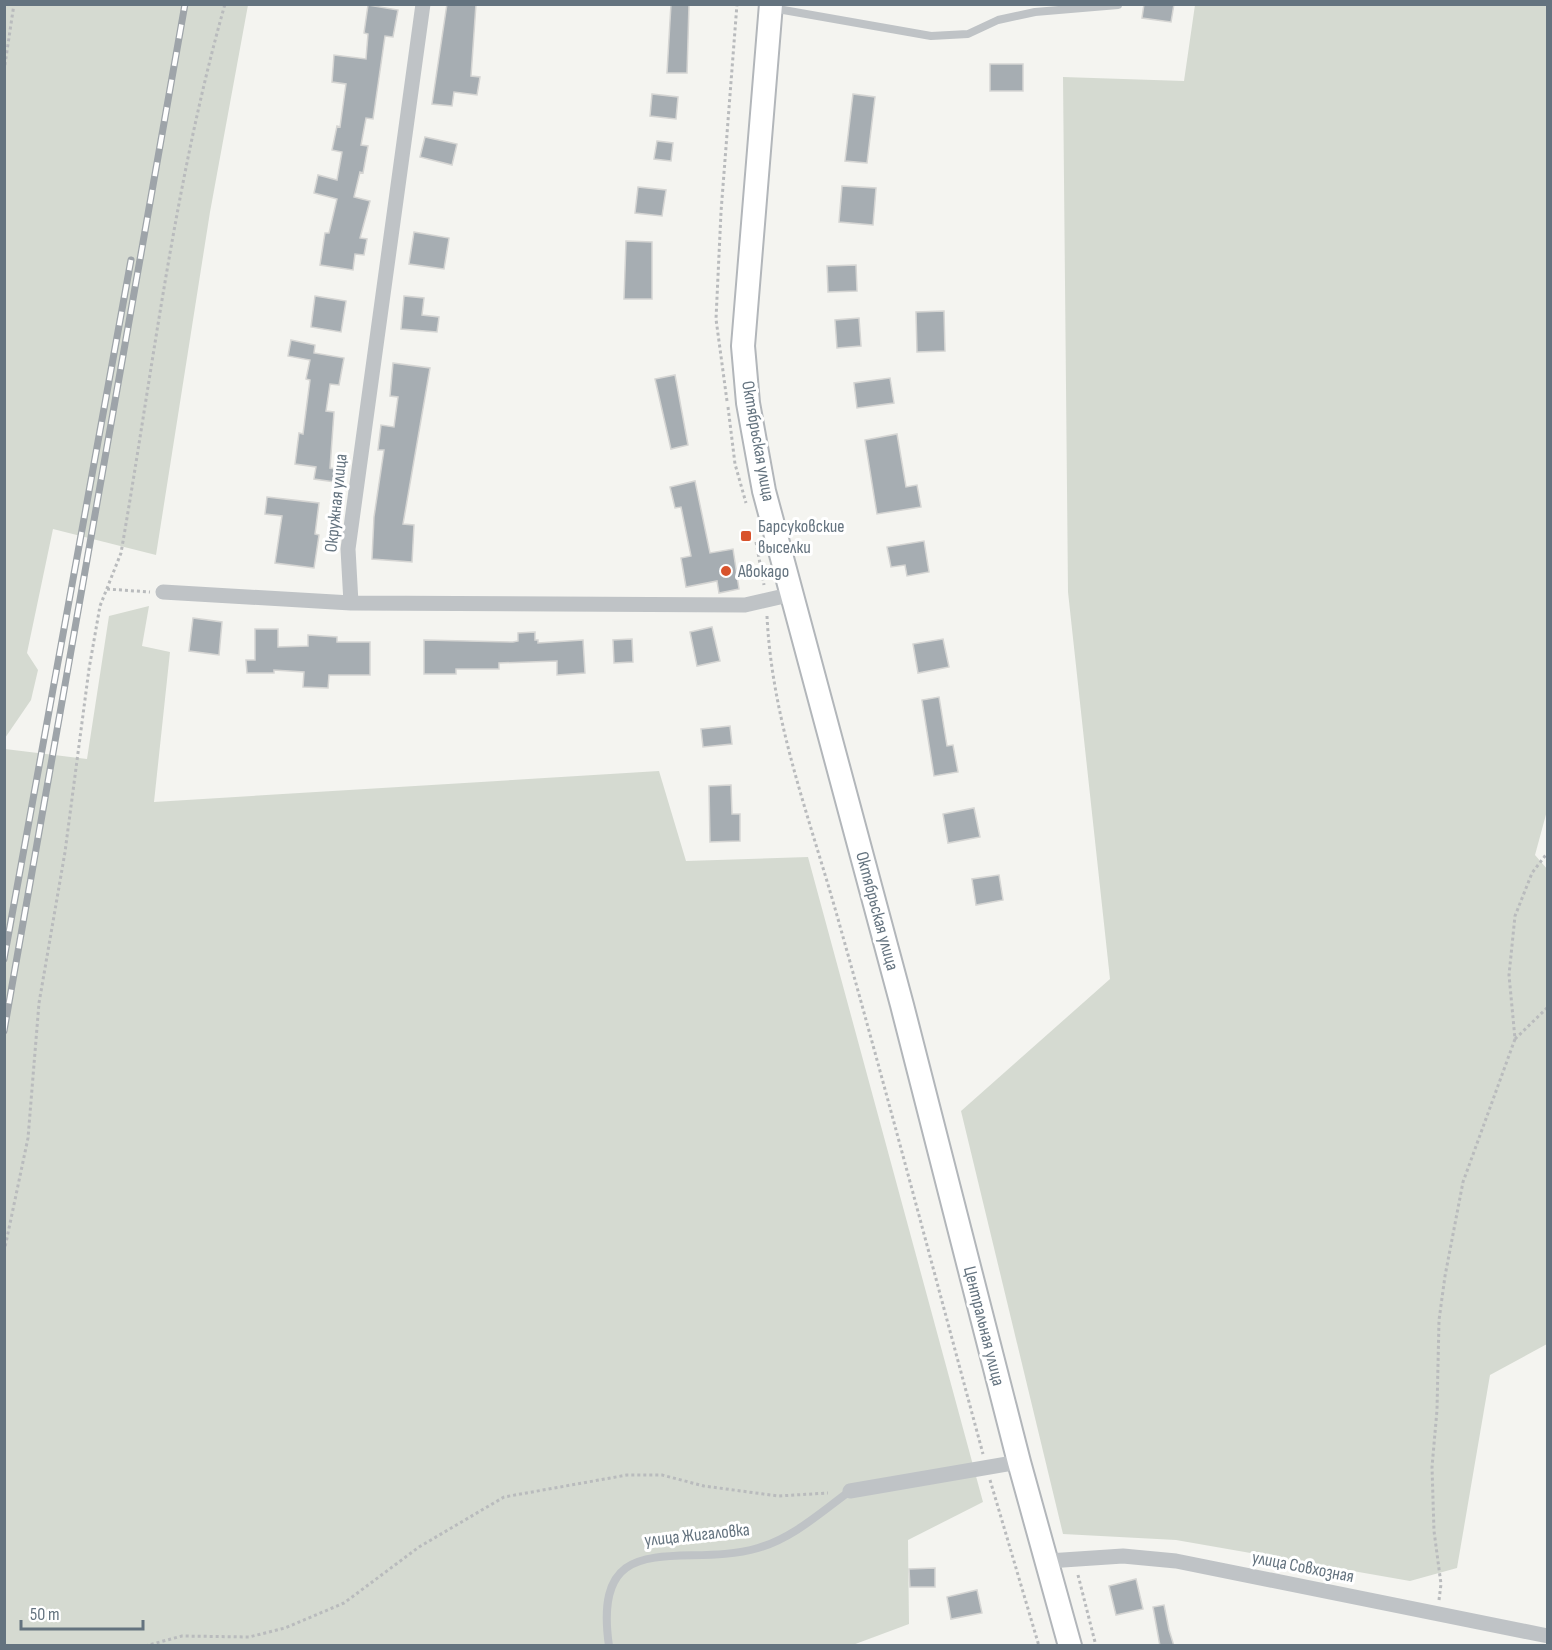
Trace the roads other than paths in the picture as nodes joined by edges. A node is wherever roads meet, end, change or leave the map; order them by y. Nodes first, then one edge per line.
1 (423, 4) edge
2 (1118, 5) edge
3 (771, 6) edge
4 (163, 592) road end
5 (793, 594) junction
6 (351, 603) junction
7 (902, 1005) joint
8 (1019, 1462) junction
9 (850, 1491) joint
10 (1048, 1562) junction
11 (1548, 1636) edge
12 (609, 1646) edge
13 (1070, 1646) edge

1 - 6 street, Окружная улица
2 - 3 lane
3 - 5 main road, Октябрьская улица
4 - 6 street
5 - 6 street
5 - 7 main road, Октябрьская улица
7 - 8 main road, Центральная улица
8 - 9 street, улица Жигаловка
8 - 10 main road, Центральная улица
9 - 12 lane, улица Жигаловка
10 - 11 street, улица Совхозная
10 - 13 main road, Центральная улица

